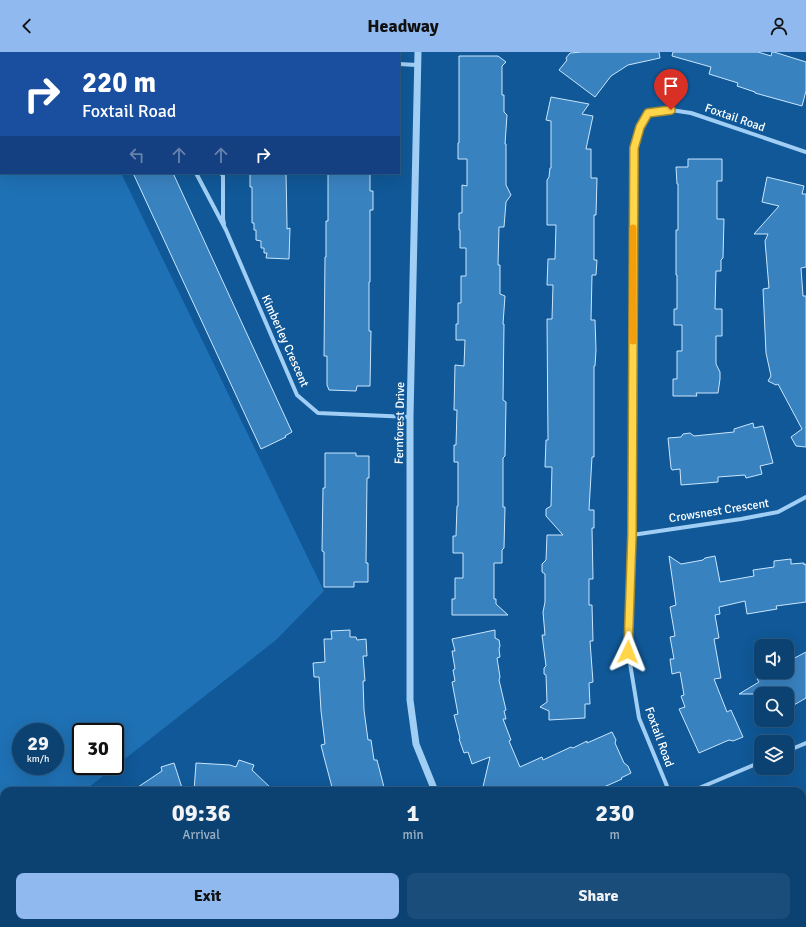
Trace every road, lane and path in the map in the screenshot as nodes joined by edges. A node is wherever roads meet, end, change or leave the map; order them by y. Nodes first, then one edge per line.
1 (145, 52) edge
2 (239, 52) edge
3 (418, 52) edge
4 (400, 64) edge
5 (418, 65) junction
6 (806, 152) edge
7 (197, 174) edge
8 (222, 174) edge
9 (226, 230) junction
10 (410, 417) junction
11 (806, 497) edge
12 (632, 535) junction
13 (806, 743) edge
14 (794, 748) edge
15 (754, 765) edge
16 (433, 787) edge
17 (667, 787) edge
18 (702, 787) edge

1 - 2 street
3 - 5 street, Fernforest Drive
4 - 5 street
5 - 10 street, Fernforest Drive
6 - 12 street, Foxtail Road
7 - 9 street, Kimberley Crescent
8 - 9 street, Kimberley Crescent
9 - 10 street, Kimberley Crescent
10 - 16 street, Fernforest Drive
11 - 12 street, Crowsnest Crescent
12 - 17 street, Foxtail Road
13 - 14 street
15 - 18 street

